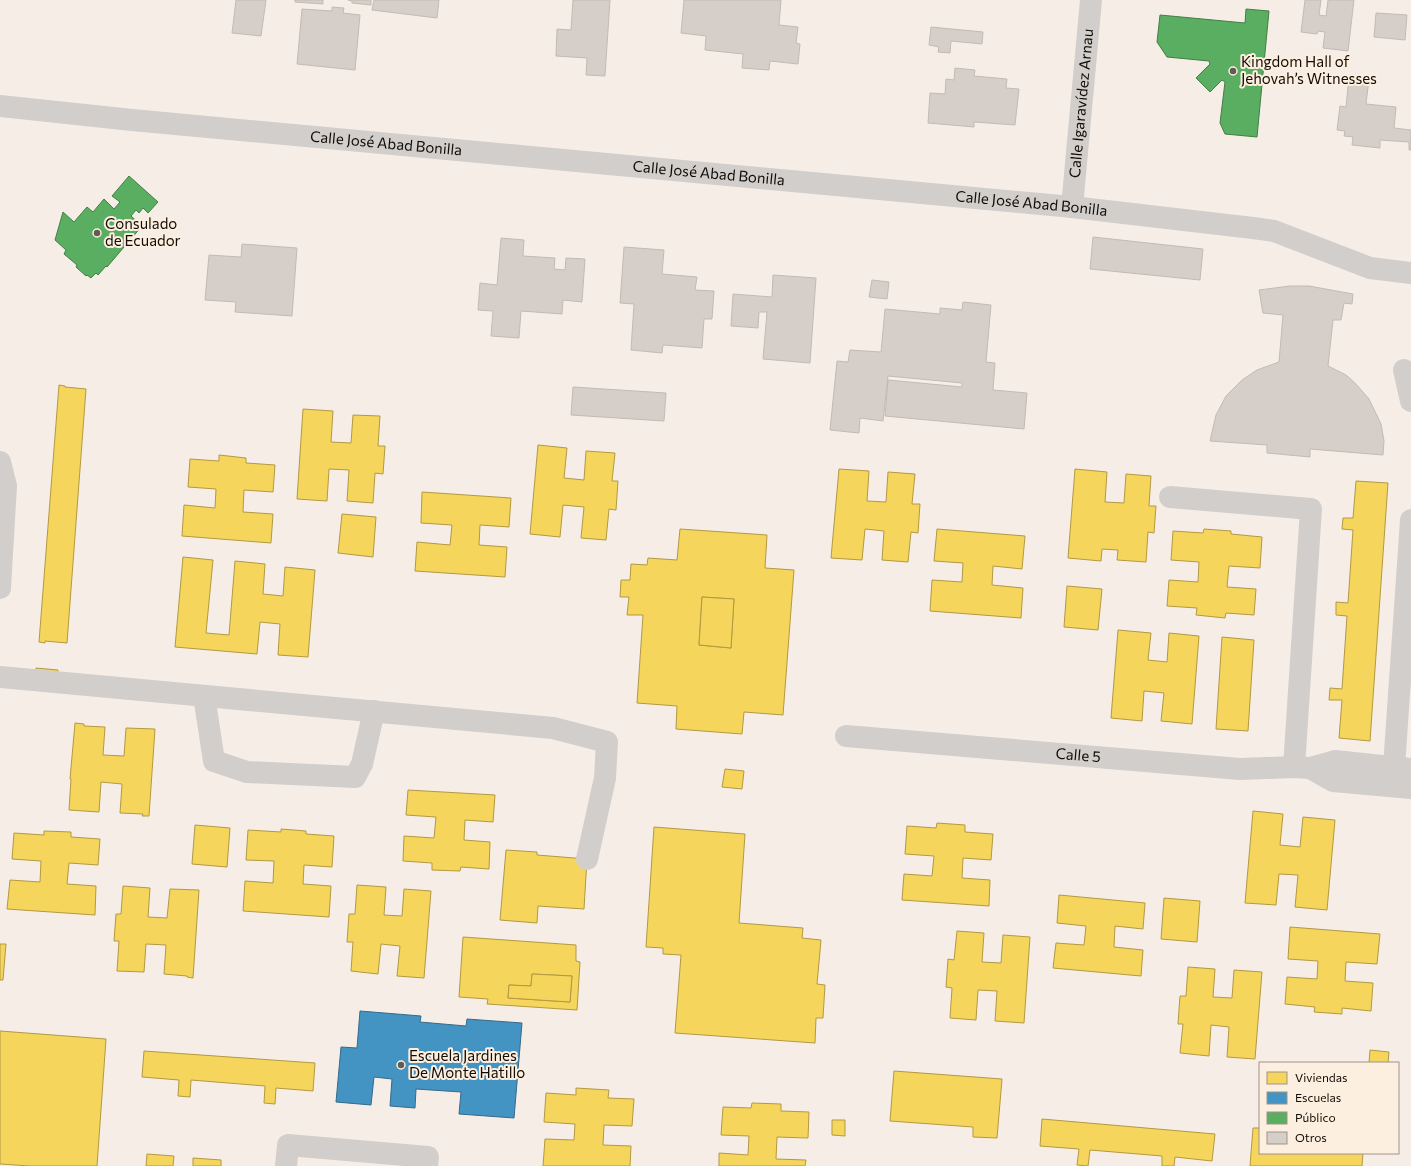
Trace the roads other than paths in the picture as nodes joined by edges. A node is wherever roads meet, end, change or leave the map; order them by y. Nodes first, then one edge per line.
1 (1091, 0) edge
2 (0, 106) edge
3 (1072, 207) junction
4 (1411, 273) edge
5 (1404, 370) dead end
6 (1411, 401) edge
7 (0, 462) edge
8 (1170, 497) dead end
9 (1411, 520) edge
10 (0, 588) edge
11 (0, 677) edge
12 (204, 696) junction
13 (374, 711) junction
14 (846, 736) dead end
15 (1302, 768) junction
16 (1402, 768) edge
17 (1411, 788) edge
18 (587, 859) dead end
19 (286, 1166) edge
20 (427, 1166) edge

1 - 3 street, Calle Igaravídez Arnau
2 - 3 street, Calle José Abad Bonilla
3 - 4 street, Calle José Abad Bonilla
5 - 6 street
7 - 10 street
8 - 15 street
9 - 16 street
11 - 12 street
12 - 13 street
12 - 13 street
13 - 18 street
14 - 15 street, Calle 5
15 - 16 street, Calle 5
15 - 17 street
19 - 20 street

